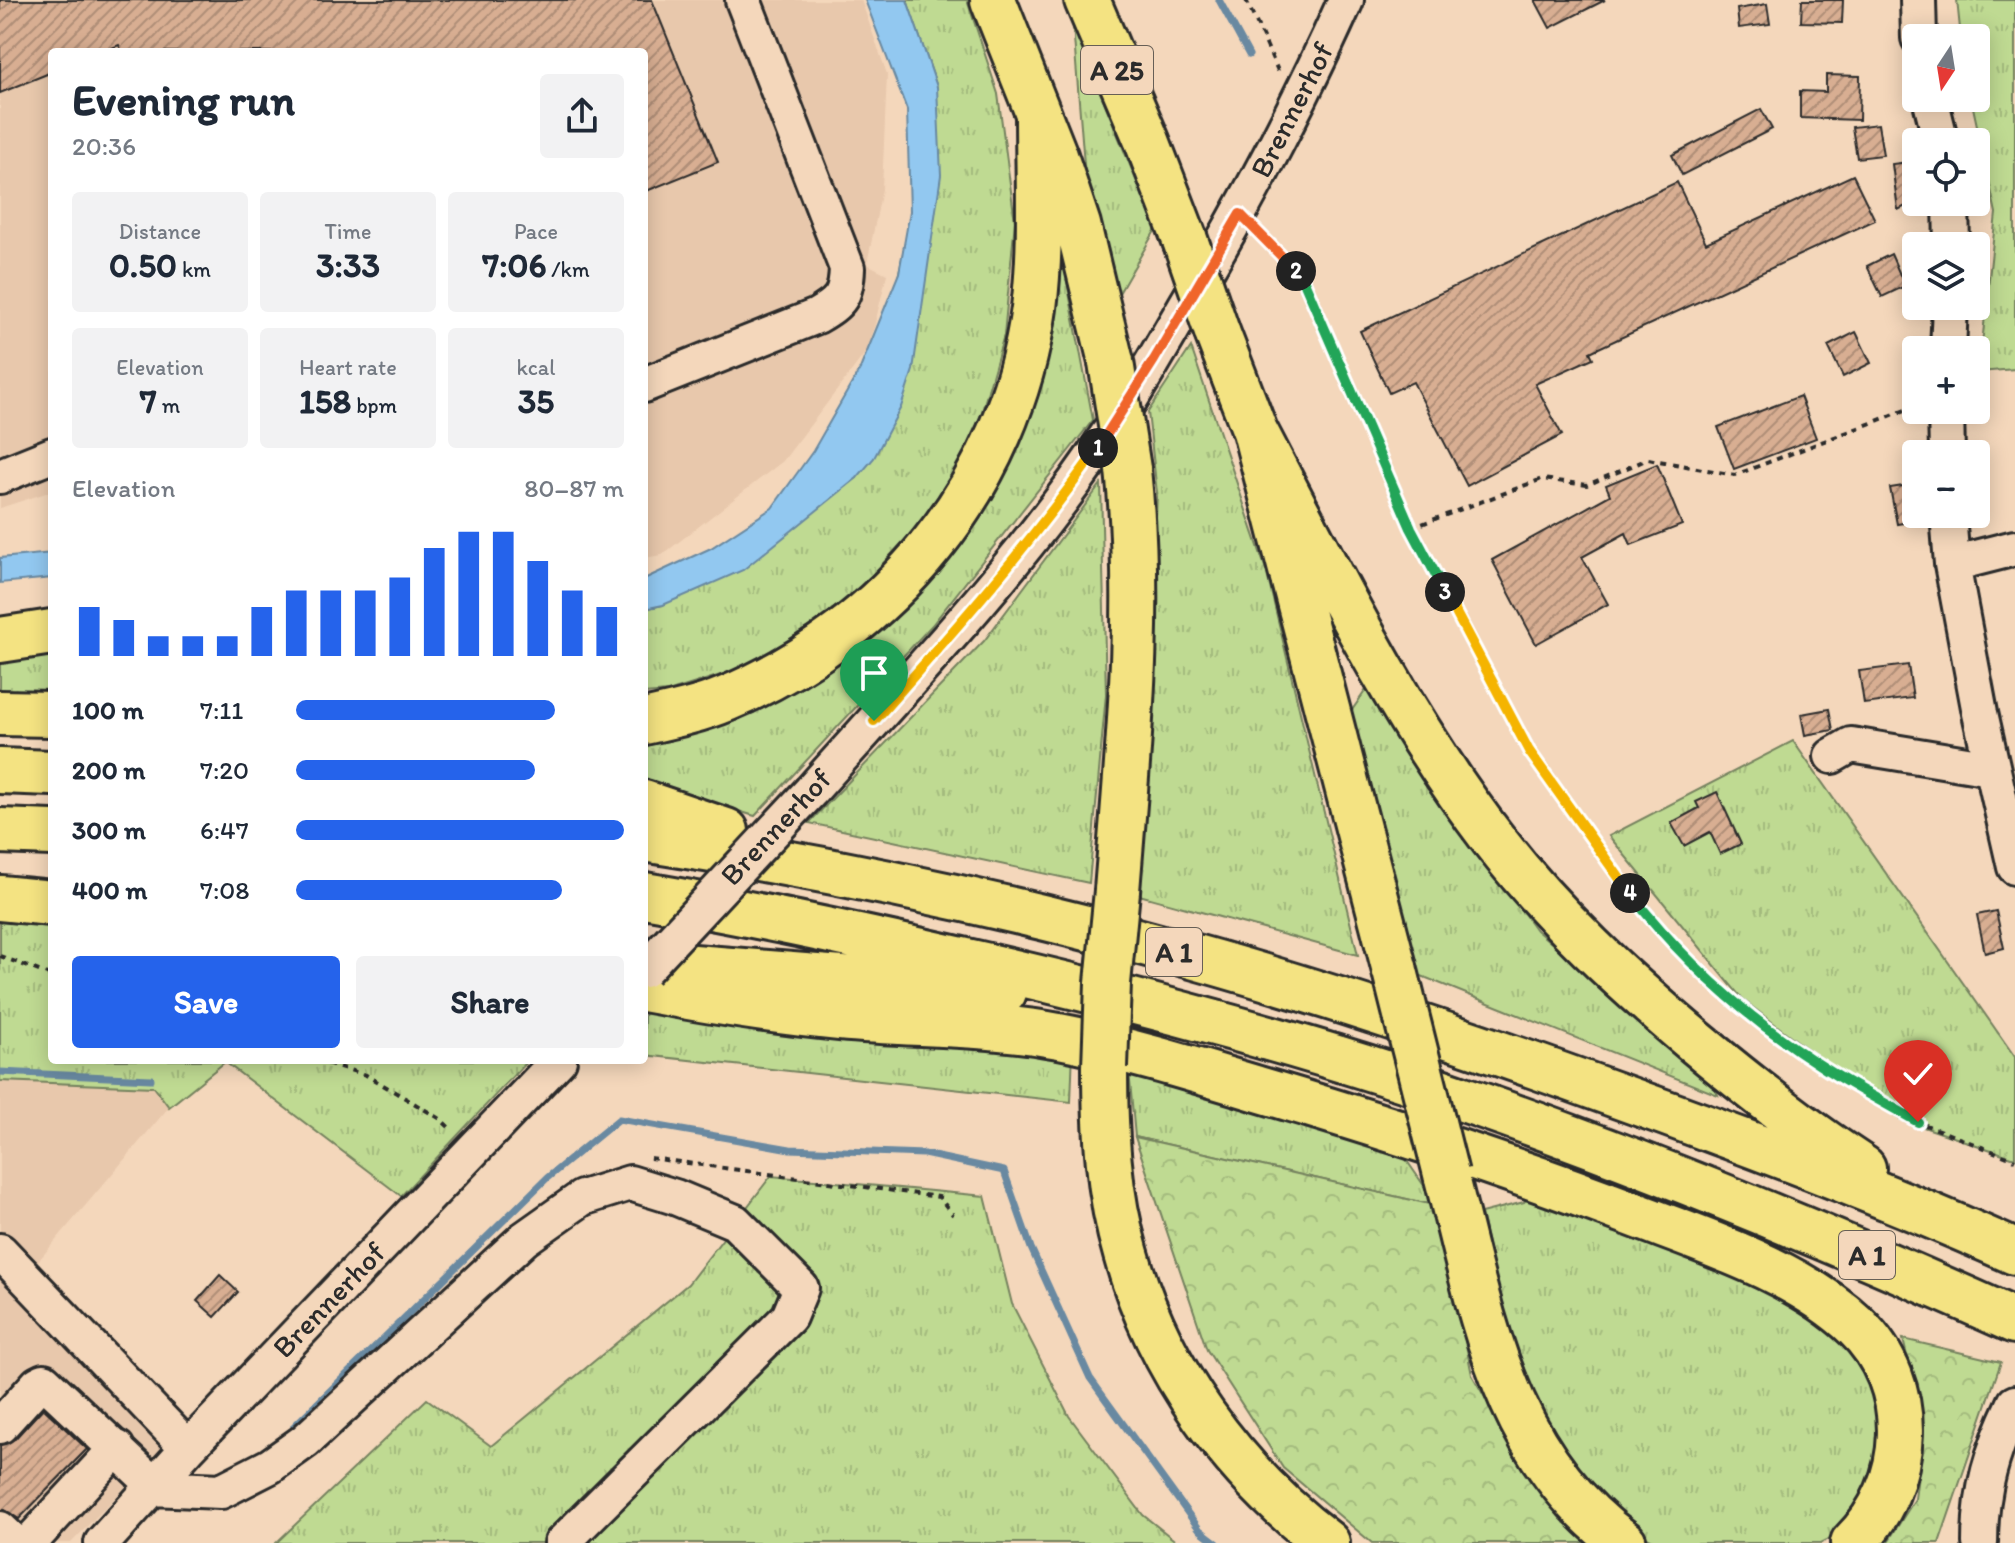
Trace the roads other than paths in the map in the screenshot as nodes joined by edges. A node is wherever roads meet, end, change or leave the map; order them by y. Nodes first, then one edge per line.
1 (743, 0) edge
2 (993, 0) edge
3 (1087, 0) edge
4 (1346, 0) edge
5 (1918, 0) edge
6 (1919, 24) edge
7 (1038, 114) junction
8 (648, 383) edge
9 (1255, 431) junction
10 (48, 457) edge
11 (0, 476) edge
12 (1949, 528) edge
13 (2015, 548) edge
14 (1952, 564) junction
15 (48, 633) edge
16 (0, 640) edge
17 (0, 713) edge
18 (48, 714) edge
19 (648, 721) edge
20 (1832, 756) dead end
21 (1991, 768) junction
22 (0, 771) edge
23 (48, 773) edge
24 (648, 804) edge
25 (0, 831) edge
26 (48, 833) edge
27 (648, 840) edge
28 (2015, 867) edge
29 (865, 879) junction
30 (648, 896) edge
31 (0, 898) edge
32 (48, 903) edge
33 (648, 963) edge
34 (648, 966) edge
35 (648, 990) edge
36 (1146, 1003) junction
37 (555, 1064) edge
38 (1945, 1221) junction
39 (0, 1251) edge
40 (2015, 1252) edge
41 (2015, 1321) edge
42 (2015, 1403) edge
43 (0, 1426) edge
44 (117, 1448) junction
45 (188, 1448) junction
46 (153, 1487) junction
47 (0, 1529) edge
48 (15, 1543) edge
49 (29, 1543) edge
50 (102, 1543) edge
51 (562, 1543) edge
52 (1327, 1543) edge
53 (1624, 1543) edge
54 (1853, 1543) edge
55 (1980, 1543) edge

1 - 8 street
2 - 7 highway
3 - 9 highway, A 25, bridge
4 - 34 street, Brennerhof, bridge
5 - 6 street
7 - 19 highway
7 - 52 highway, bridge
9 - 38 highway
9 - 53 highway, bridge
10 - 11 street
12 - 14 street
13 - 14 street
14 - 21 street
15 - 16 highway
17 - 18 highway
20 - 21 street
21 - 28 street
22 - 23 highway
24 - 29 highway
25 - 26 highway
27 - 29 highway, A 1
29 - 38 highway, A 1
30 - 36 highway, A 1
31 - 32 highway
33 - 36 highway
35 - 54 highway
36 - 41 highway, A 1
37 - 45 street, Brennerhof
38 - 40 highway, A 1
39 - 45 street
42 - 55 street
43 - 44 street
44 - 46 street
44 - 49 street
45 - 46 street, Brennerhof
46 - 50 street, Brennerhof
46 - 51 street
47 - 48 street

